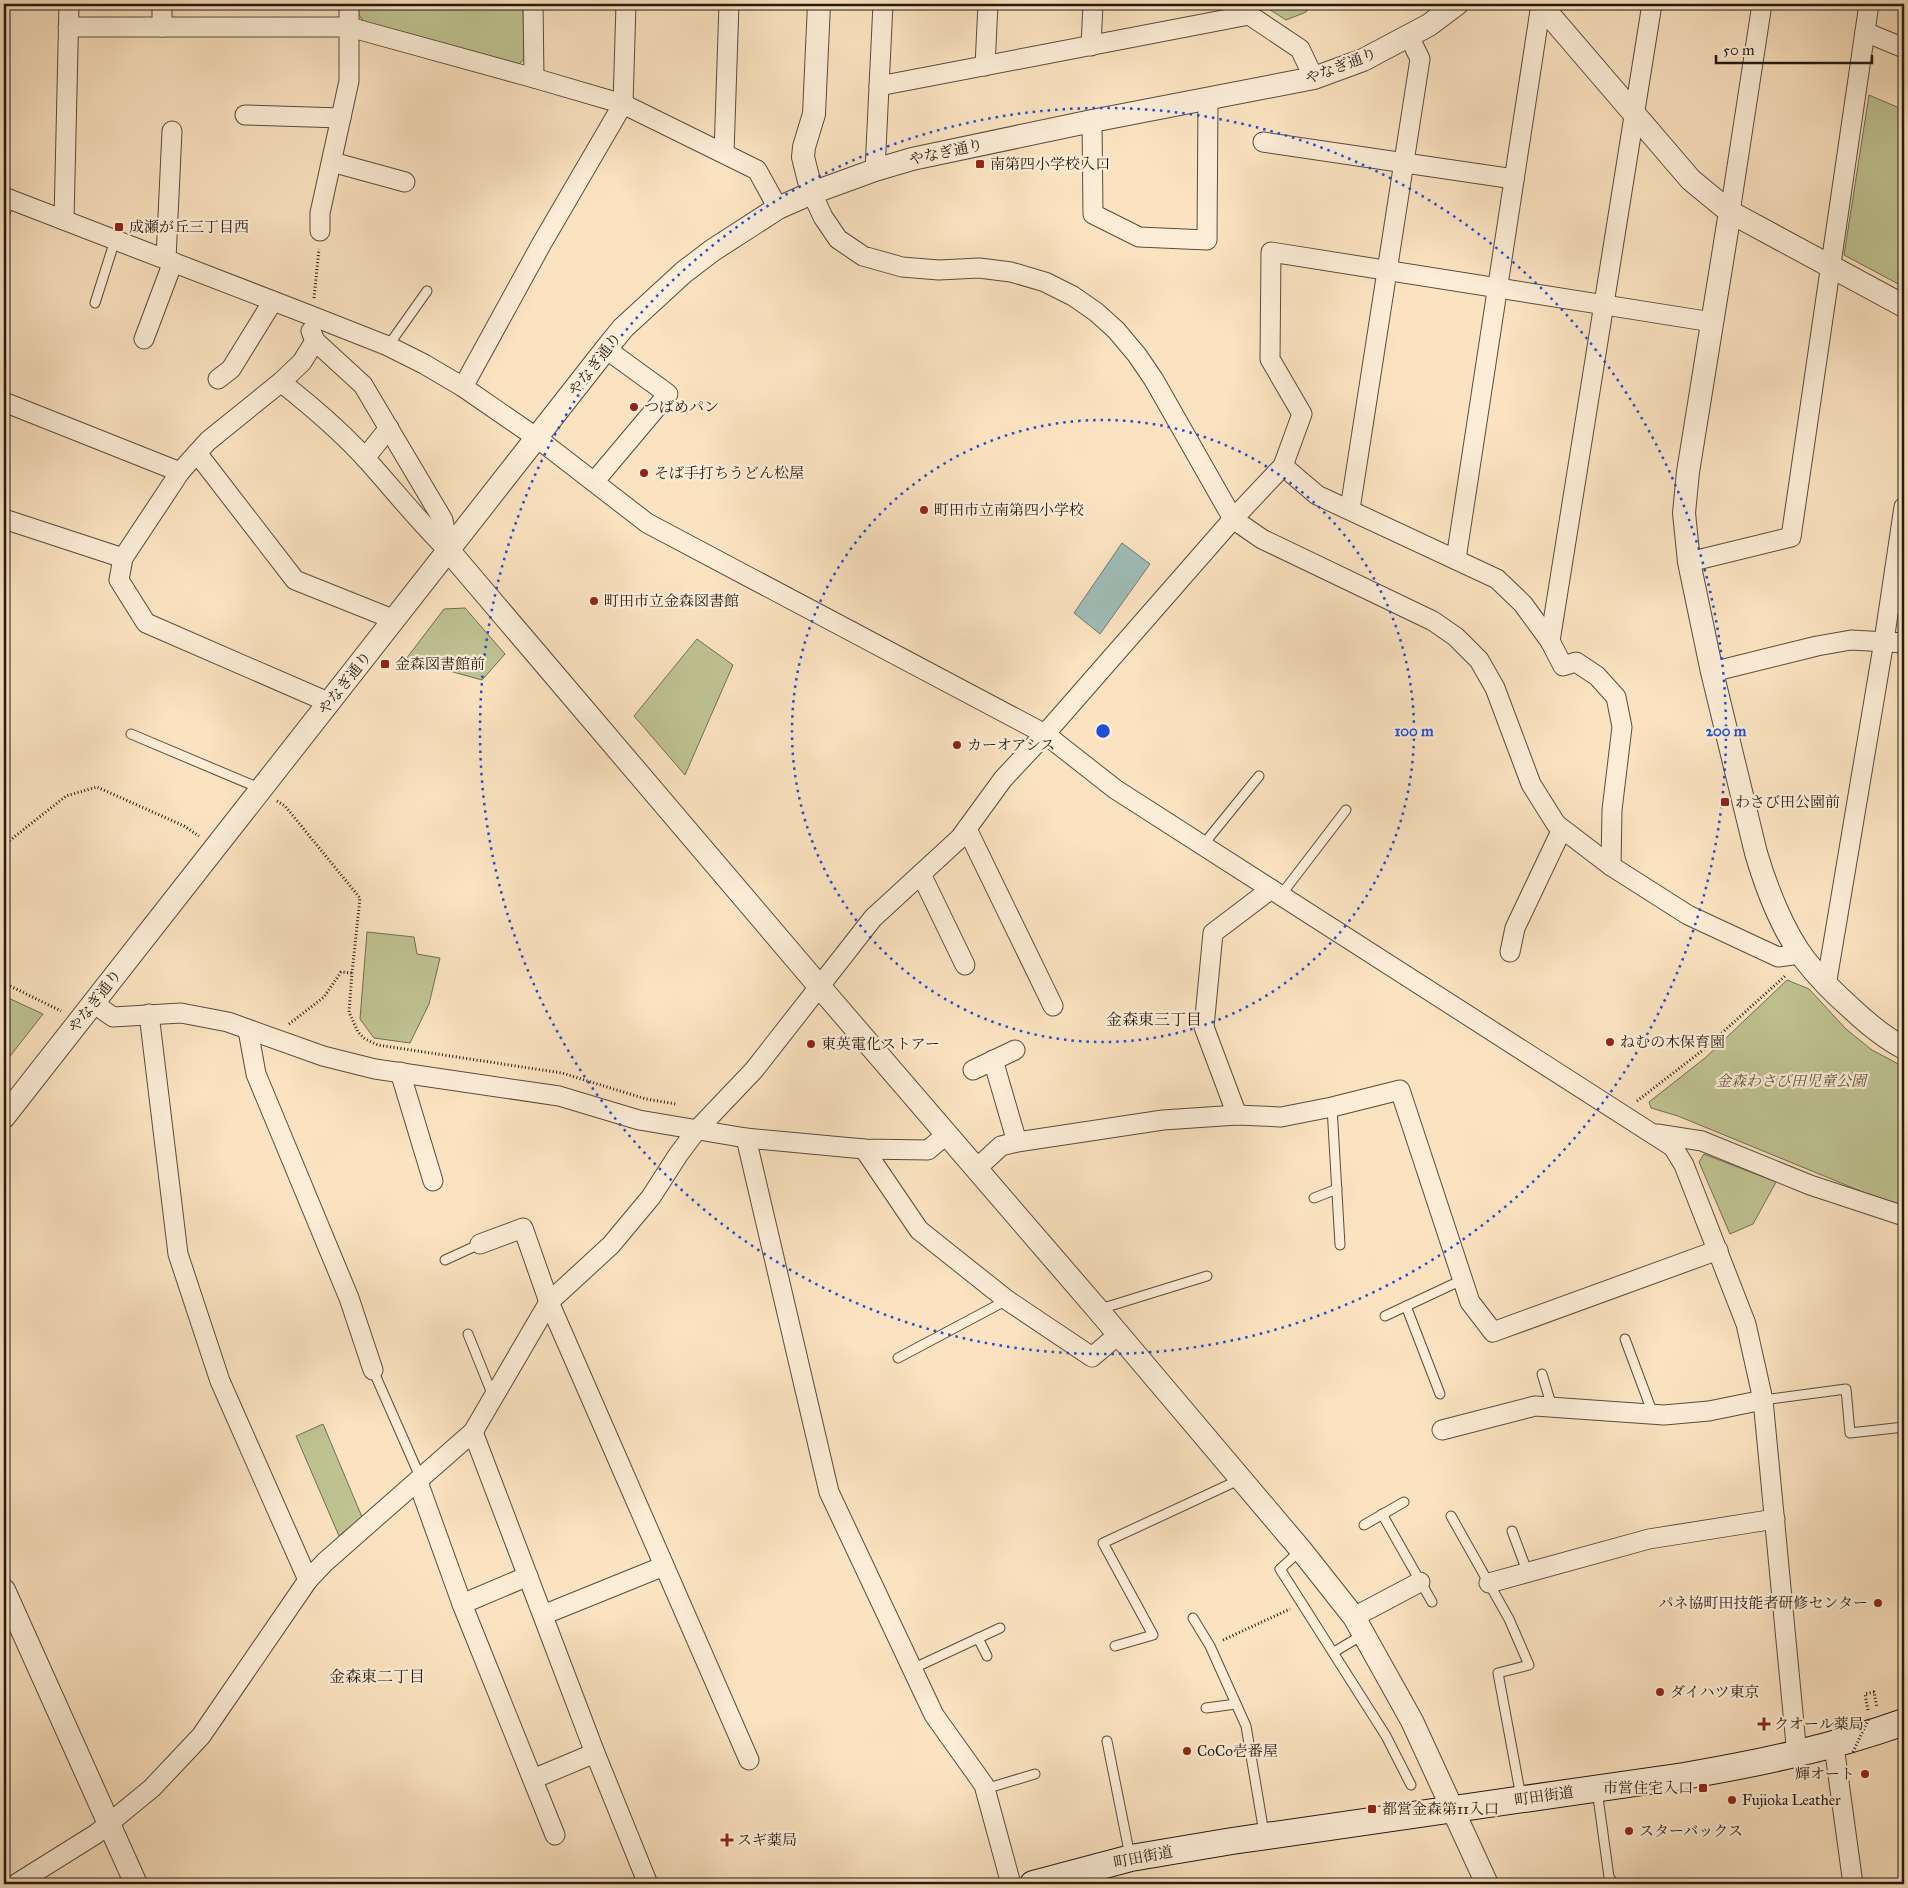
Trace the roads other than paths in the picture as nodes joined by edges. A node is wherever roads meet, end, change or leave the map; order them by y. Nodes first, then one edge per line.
1 (68, 4) edge
2 (162, 4) edge
3 (349, 4) edge
4 (533, 4) edge
5 (626, 4) edge
6 (729, 4) edge
7 (819, 4) edge
8 (883, 4) edge
9 (988, 4) edge
10 (1093, 4) edge
11 (1233, 4) edge
12 (1457, 4) edge
13 (1541, 4) edge
14 (1652, 4) edge
15 (1762, 4) edge
16 (1869, 4) edge
17 (1249, 15) junction
18 (68, 27) junction
19 (162, 27) junction
20 (349, 27) junction
21 (1865, 32) junction
22 (1409, 36) junction
23 (1091, 46) junction
24 (1904, 48) edge
25 (985, 66) junction
26 (534, 78) junction
27 (1314, 78) junction
28 (879, 86) junction
29 (1208, 99) junction
30 (623, 104) junction
31 (1634, 114) junction
32 (245, 115) dead end
33 (342, 118) junction
34 (1092, 121) junction
35 (172, 130) dead end
36 (1263, 142) dead end
37 (724, 153) junction
38 (332, 162) junction
39 (1404, 162) junction
40 (875, 170) junction
41 (1514, 179) junction
42 (405, 182) dead end
43 (812, 192) junction
44 (6, 204) edge
45 (778, 208) junction
46 (1730, 212) junction
47 (64, 220) junction
48 (320, 231) dead end
49 (115, 240) junction
50 (169, 261) junction
51 (1830, 265) junction
52 (1387, 270) junction
53 (1498, 288) junction
54 (427, 291) dead end
55 (273, 301) junction
56 (95, 303) dead end
57 (1604, 305) junction
58 (1904, 306) edge
59 (308, 314) junction
60 (1712, 322) junction
61 (144, 339) dead end
62 (315, 341) junction
63 (388, 346) junction
64 (606, 349) junction
65 (218, 379) dead end
66 (280, 382) junction
67 (463, 387) junction
68 (4, 402) edge
69 (389, 428) junction
70 (537, 438) junction
71 (197, 453) junction
72 (365, 458) junction
73 (1283, 466) junction
74 (180, 472) junction
75 (594, 482) junction
76 (1904, 507) edge
77 (1350, 509) junction
78 (4, 519) edge
79 (1233, 519) junction
80 (449, 551) junction
81 (123, 558) junction
82 (1456, 559) junction
83 (1689, 562) junction
84 (395, 620) junction
85 (1884, 640) junction
86 (1550, 641) junction
87 (1904, 643) edge
88 (1712, 672) junction
89 (330, 702) junction
90 (131, 734) dead end
91 (1045, 734) junction
92 (1259, 776) dead end
93 (262, 789) junction
94 (1346, 810) dead end
95 (967, 829) junction
96 (1562, 829) junction
97 (1203, 845) junction
98 (1611, 866) junction
99 (921, 874) junction
100 (1276, 892) junction
101 (1510, 952) dead end
102 (1802, 957) junction
103 (965, 966) dead end
104 (819, 986) junction
105 (1826, 986) junction
106 (93, 1003) junction
107 (1053, 1006) dead end
108 (149, 1014) junction
109 (248, 1030) junction
110 (1904, 1048) edge
111 (1015, 1050) dead end
112 (993, 1060) junction
113 (972, 1070) dead end
114 (400, 1072) junction
115 (1332, 1107) junction
116 (1237, 1115) junction
117 (4, 1117) edge
118 (696, 1131) junction
119 (1651, 1132) junction
120 (947, 1134) junction
121 (746, 1138) junction
122 (1017, 1142) junction
123 (864, 1149) junction
124 (976, 1169) junction
125 (434, 1181) dead end
126 (1337, 1188) junction
127 (1314, 1198) dead end
128 (1904, 1216) edge
129 (480, 1244) joint
130 (1340, 1245) dead end
131 (1718, 1250) junction
132 (445, 1260) dead end
133 (1207, 1276) dead end
134 (1462, 1280) junction
135 (1007, 1300) junction
136 (549, 1302) junction
137 (1406, 1306) junction
138 (1098, 1310) junction
139 (1385, 1316) dead end
140 (468, 1334) dead end
141 (1118, 1334) junction
142 (1625, 1339) dead end
143 (898, 1358) dead end
144 (373, 1370) joint
145 (1542, 1374) dead end
146 (1440, 1394) dead end
147 (494, 1398) junction
148 (1763, 1400) junction
149 (1552, 1407) junction
150 (1653, 1414) junction
151 (1904, 1427) edge
152 (1442, 1430) dead end
153 (473, 1432) junction
154 (1242, 1479) junction
155 (420, 1481) junction
156 (1404, 1502) dead end
157 (1382, 1514) junction
158 (1451, 1516) dead end
159 (1775, 1519) junction
160 (1364, 1525) dead end
161 (1512, 1530) dead end
162 (1302, 1550) junction
163 (664, 1566) junction
164 (1527, 1571) junction
165 (528, 1576) junction
166 (308, 1580) junction
167 (1420, 1582) junction
168 (1489, 1583) junction
169 (4, 1590) edge
170 (1432, 1602) dead end
171 (462, 1604) junction
172 (543, 1615) junction
173 (1193, 1618) dead end
174 (1359, 1625) junction
175 (1000, 1628) dead end
176 (978, 1638) junction
177 (1115, 1646) dead end
178 (1334, 1652) junction
179 (987, 1656) dead end
180 (912, 1669) junction
181 (1236, 1704) junction
182 (1206, 1708) dead end
183 (1904, 1722) edge
184 (1107, 1741) dead end
185 (1843, 1749) junction
186 (595, 1753) junction
187 (1797, 1755) junction
188 (749, 1760) dead end
189 (1035, 1774) dead end
190 (533, 1779) junction
191 (1411, 1785) dead end
192 (985, 1789) junction
193 (1596, 1789) junction
194 (1522, 1799) junction
195 (1454, 1809) junction
196 (110, 1822) junction
197 (555, 1835) dead end
198 (1264, 1836) junction
199 (1131, 1858) junction
200 (16, 1884) edge
201 (136, 1884) edge
202 (648, 1884) edge
203 (1011, 1884) edge
204 (1033, 1884) edge
205 (1487, 1884) edge
206 (1614, 1884) edge
207 (1853, 1884) edge

1 - 18 street
2 - 19 street
3 - 20 street
4 - 26 street
5 - 30 street
6 - 37 street
7 - 43 street
8 - 28 street
9 - 25 street
10 - 23 street
11 - 17 street
12 - 22 street, やなぎ通り
13 - 31 street
13 - 41 street
14 - 31 street
15 - 46 street
16 - 21 street
17 - 23 street
17 - 27 street
18 - 19 street
18 - 47 street
19 - 20 street
20 - 26 street
20 - 33 street
21 - 24 street
21 - 51 street
22 - 27 street, やなぎ通り
22 - 39 street
23 - 25 street
25 - 28 street
26 - 30 street
27 - 29 street, やなぎ通り
28 - 40 street
29 - 34 street, やなぎ通り
29 - 34 street
30 - 37 street
30 - 67 street
31 - 46 street
31 - 57 street
32 - 33 street
33 - 38 street
34 - 40 street, やなぎ通り
35 - 50 street
36 - 39 street
37 - 45 street
38 - 42 street
38 - 48 street
39 - 41 street
39 - 52 street
40 - 43 street, やなぎ通り
41 - 53 street
43 - 45 street, やなぎ通り
43 - 79 street
44 - 47 street
45 - 64 street, やなぎ通り
46 - 51 street
46 - 60 street
47 - 49 street
49 - 50 street
49 - 56 lane
50 - 55 street
50 - 61 street
51 - 58 street
51 - 83 street
52 - 53 street
52 - 73 street
52 - 77 street
53 - 57 street
53 - 82 street
54 - 63 lane
55 - 59 street
55 - 65 street
57 - 60 street
57 - 86 street
59 - 62 street
59 - 63 street
60 - 83 street
62 - 66 street
62 - 69 street
63 - 67 street
64 - 70 street, やなぎ通り
64 - 75 street
66 - 71 street
66 - 72 street
67 - 70 street
68 - 74 street
69 - 72 street
69 - 80 street
70 - 75 street
70 - 80 street, やなぎ通り
71 - 74 street
71 - 84 street
72 - 80 street
73 - 77 street
73 - 79 street
74 - 81 street
75 - 91 street
76 - 85 street
77 - 82 street
78 - 81 street
79 - 91 street
79 - 96 street
80 - 84 street, やなぎ通り
80 - 104 street
81 - 89 street
82 - 86 street
83 - 88 street
84 - 89 street, やなぎ通り
85 - 87 street
85 - 88 street
85 - 105 street
86 - 98 street
88 - 102 street
89 - 93 street, やなぎ通り
90 - 93 lane
91 - 95 street
91 - 97 street
92 - 97 lane
93 - 106 street, やなぎ通り
94 - 100 lane
95 - 99 street
95 - 107 street
96 - 98 street
96 - 101 street
97 - 100 street
98 - 102 street
99 - 103 street
99 - 104 street
100 - 116 street
100 - 119 street
102 - 105 street
104 - 118 street
104 - 120 street
105 - 110 street
106 - 108 street
106 - 117 street, やなぎ通り
108 - 109 street
108 - 166 street
109 - 114 street
109 - 144 street
111 - 112 street
112 - 113 street
112 - 122 street
114 - 118 street
114 - 125 street
115 - 116 street
115 - 126 lane
115 - 134 street
116 - 122 street
118 - 121 street
118 - 136 street
119 - 128 street
119 - 131 street
120 - 123 street
120 - 124 street
121 - 123 street
121 - 180 street
122 - 124 street
123 - 135 street
124 - 138 street
126 - 127 lane
126 - 130 lane
129 - 132 lane
129 - 136 street
131 - 134 street
131 - 148 street
133 - 138 lane
134 - 137 lane
135 - 141 street
135 - 143 lane
136 - 147 street
136 - 163 street
137 - 139 lane
137 - 146 lane
138 - 141 street
140 - 147 lane
141 - 154 street
142 - 150 lane
144 - 155 lane
145 - 149 lane
147 - 153 street
148 - 150 street
148 - 151 lane
148 - 159 street
149 - 150 street
149 - 152 street
153 - 155 street
153 - 165 street
154 - 162 street
154 - 177 lane
155 - 166 street
155 - 171 street
156 - 157 lane
157 - 160 lane
157 - 167 lane
158 - 168 lane
159 - 164 street
159 - 187 street
161 - 164 lane
162 - 174 street
162 - 178 lane
163 - 172 street
163 - 188 street
164 - 168 street
165 - 171 street
165 - 172 street
166 - 196 street
167 - 170 lane
167 - 174 street
168 - 194 lane
169 - 196 street
171 - 190 street
172 - 186 street
173 - 181 lane
174 - 178 lane
174 - 195 street
175 - 176 lane
176 - 179 lane
176 - 180 lane
178 - 191 lane
180 - 192 street
181 - 182 lane
181 - 198 lane
183 - 185 main road, 町田街道
184 - 199 lane
185 - 187 main road, 町田街道
185 - 207 street
186 - 190 street
186 - 202 street
187 - 193 main road, 町田街道
189 - 192 lane
190 - 197 street
192 - 203 street
193 - 194 main road, 町田街道
193 - 206 lane
194 - 195 main road, 町田街道
195 - 198 main road, 町田街道
195 - 205 street
196 - 200 street
196 - 201 street
198 - 199 main road, 町田街道
199 - 204 main road, 町田街道

